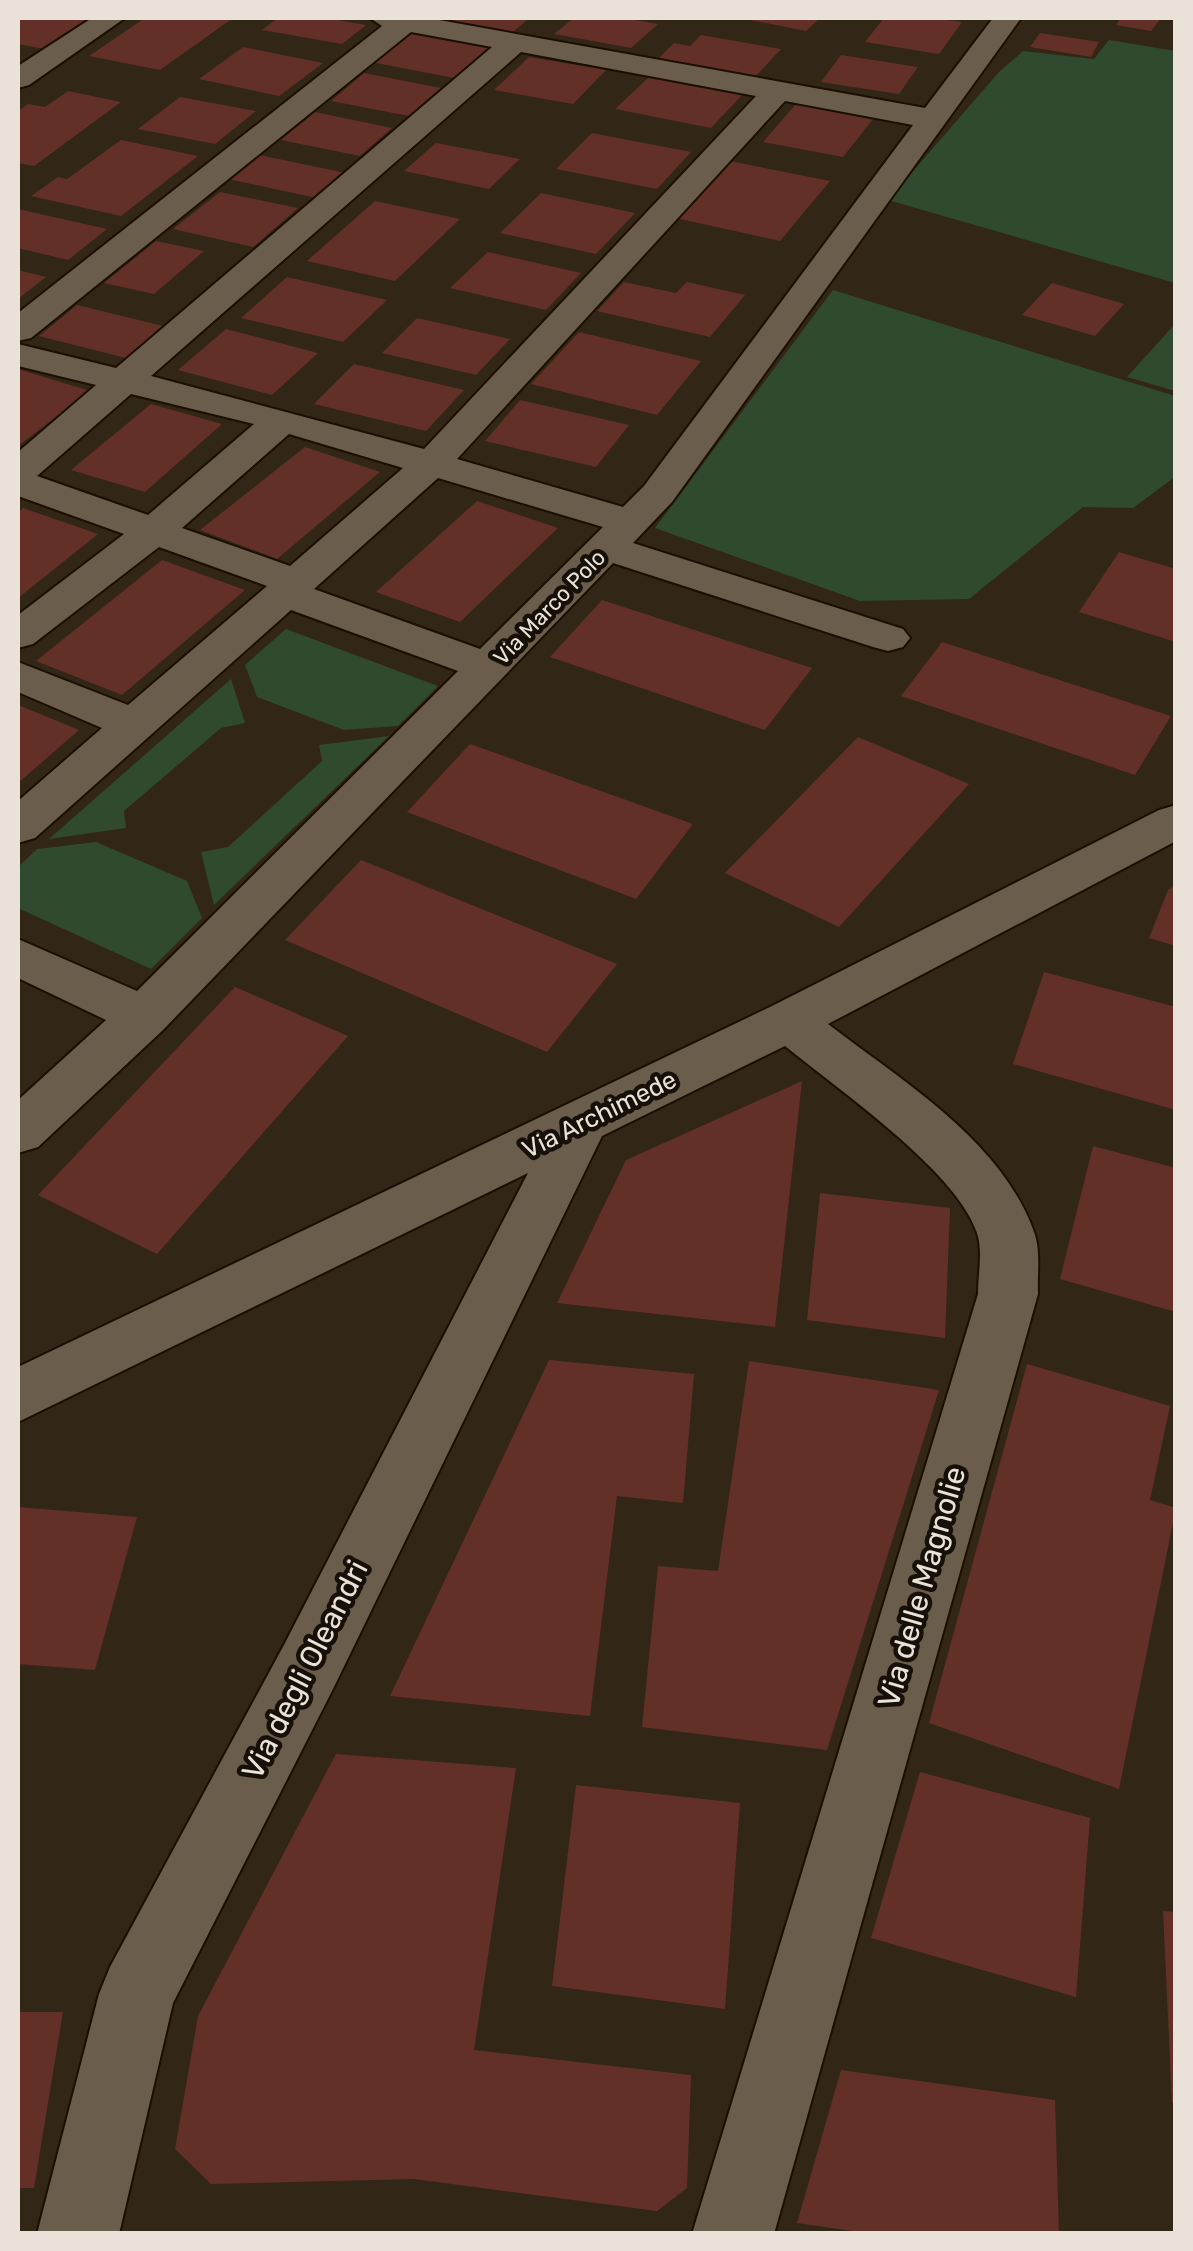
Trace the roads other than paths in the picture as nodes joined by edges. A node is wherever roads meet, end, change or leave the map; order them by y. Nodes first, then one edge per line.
1 (111, 18) edge
2 (1006, 18) edge
3 (400, 19) edge
4 (515, 42) junction
5 (30, 58) edge
6 (18, 79) edge
7 (778, 90) junction
8 (932, 119) junction
9 (18, 330) edge
10 (18, 356) edge
11 (128, 380) junction
12 (282, 420) junction
13 (433, 462) junction
14 (18, 472) edge
15 (18, 483) edge
16 (153, 532) junction
17 (619, 535) junction
18 (290, 588) junction
19 (18, 635) edge
20 (888, 638) dead end
21 (490, 668) junction
22 (18, 676) edge
23 (133, 724) junction
24 (1176, 822) edge
25 (18, 826) edge
26 (18, 957) edge
27 (144, 1016) junction
28 (789, 1021) junction
29 (581, 1123) junction
30 (18, 1132) edge
31 (18, 1396) edge
32 (78, 2234) edge
33 (733, 2234) edge

1 - 5 street
2 - 8 street, Via Marco Polo
3 - 4 street
3 - 9 street
4 - 7 street
4 - 11 street
5 - 6 street
7 - 8 street
7 - 13 street
8 - 17 street, Via Marco Polo
10 - 11 street
11 - 12 street
11 - 14 street
12 - 13 street
12 - 16 street
13 - 17 street
13 - 18 street
15 - 16 street
16 - 18 street
16 - 19 street
17 - 20 street
17 - 21 street, Via Marco Polo
18 - 21 street
18 - 23 street
21 - 27 street, Via Marco Polo
22 - 23 street
23 - 25 street
24 - 28 street, Via Archimede
26 - 27 street
27 - 30 street, Via Marco Polo
28 - 29 street, Via Archimede
28 - 33 street, Via delle Magnolie
29 - 31 street, Via Archimede
29 - 32 street, Via degli Oleandri

